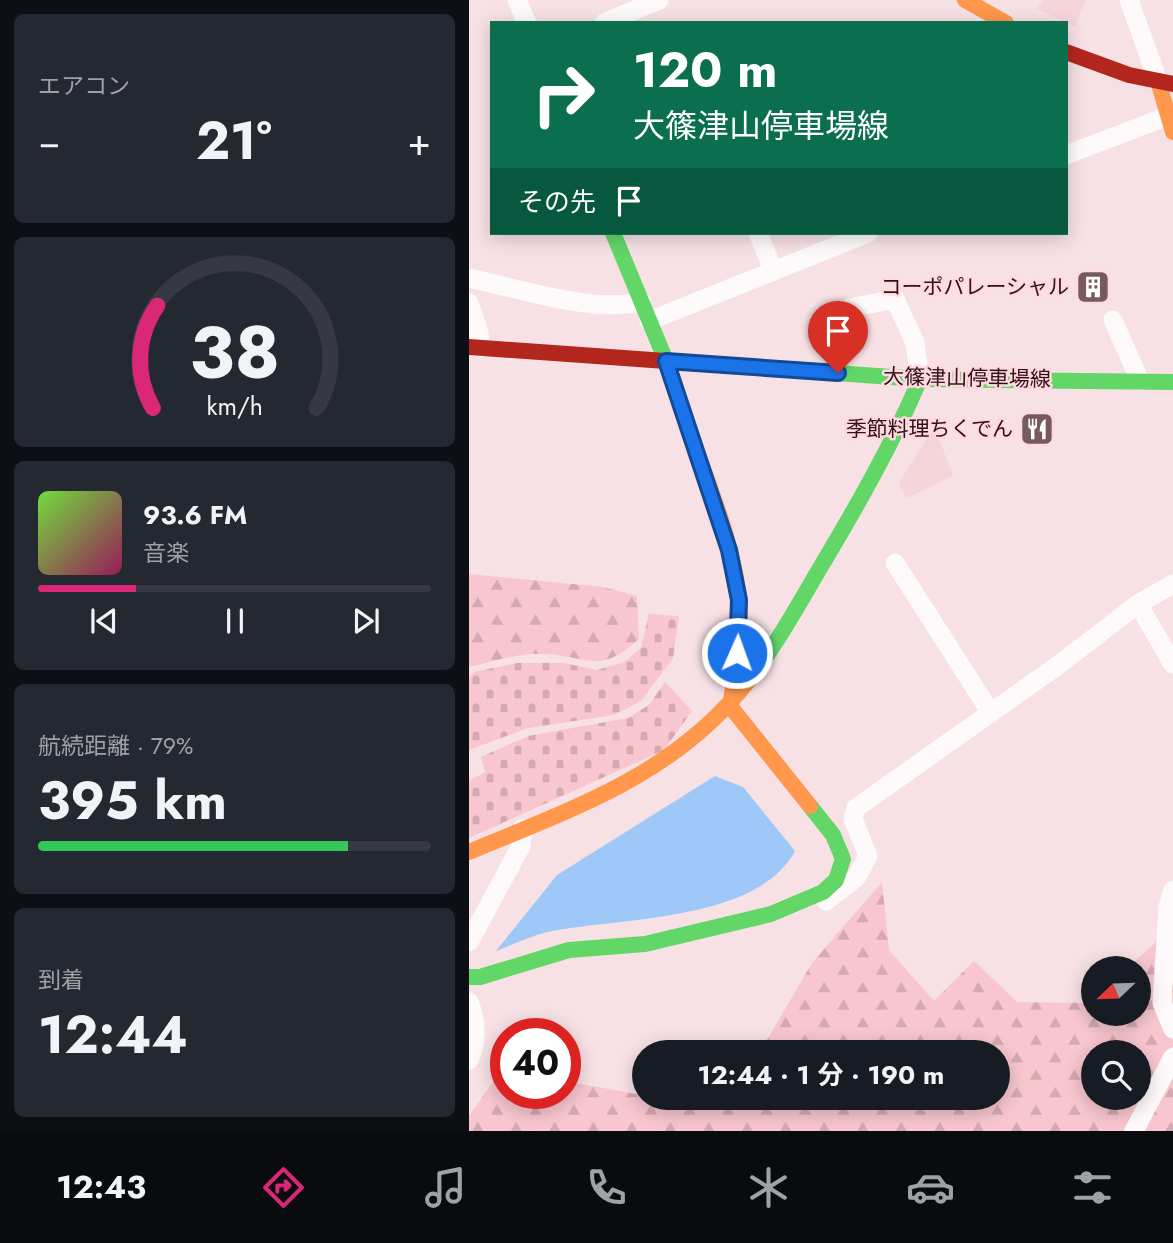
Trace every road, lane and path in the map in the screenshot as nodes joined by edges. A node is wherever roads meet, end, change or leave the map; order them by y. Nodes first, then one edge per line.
1 (517, 0) edge
2 (659, 0) edge
3 (965, 0) edge
4 (1129, 0) edge
5 (526, 21) edge
6 (609, 21) edge
7 (1002, 21) edge
8 (1068, 53) edge
9 (1165, 82) edge
10 (1170, 124) edge
11 (1068, 154) edge
12 (614, 235) edge
13 (759, 235) edge
14 (863, 235) edge
15 (773, 270) junction
16 (469, 278) edge
17 (641, 301) junction
18 (469, 303) edge
19 (835, 312) dead end
20 (1113, 320) dead end
21 (649, 321) junction
22 (475, 347) edge
23 (666, 361) junction
24 (920, 379) junction
25 (1140, 382) junction
26 (1173, 382) edge
27 (895, 563) dead end
28 (1173, 584) edge
29 (1138, 604) junction
30 (1173, 664) edge
31 (730, 706) junction
32 (991, 713) junction
33 (523, 828) junction
34 (469, 852) edge
35 (1173, 890) edge
36 (802, 904) junction
37 (469, 942) edge
38 (469, 977) edge
39 (469, 1002) edge
40 (1173, 1029) edge
41 (1173, 1058) edge
42 (469, 1060) edge
43 (1134, 1131) edge

1 - 5 street
2 - 6 street
3 - 7 street
4 - 9 street
8 - 9 street
9 - 10 street
10 - 11 street
12 - 17 street
13 - 15 street
14 - 15 street
15 - 21 street
16 - 17 street
17 - 21 street
18 - 22 street
19 - 24 street
20 - 25 street
21 - 23 street
22 - 23 street, 大篠津山停車場線
23 - 24 street, 大篠津山停車場線
23 - 31 street
24 - 25 street, 大篠津山停車場線
24 - 31 street
25 - 26 street, 大篠津山停車場線
27 - 32 street
28 - 29 street
29 - 30 street
29 - 32 street
31 - 33 street
31 - 36 street
32 - 36 street
33 - 34 street
33 - 37 street
35 - 40 street
36 - 38 street
39 - 42 street
41 - 43 street

